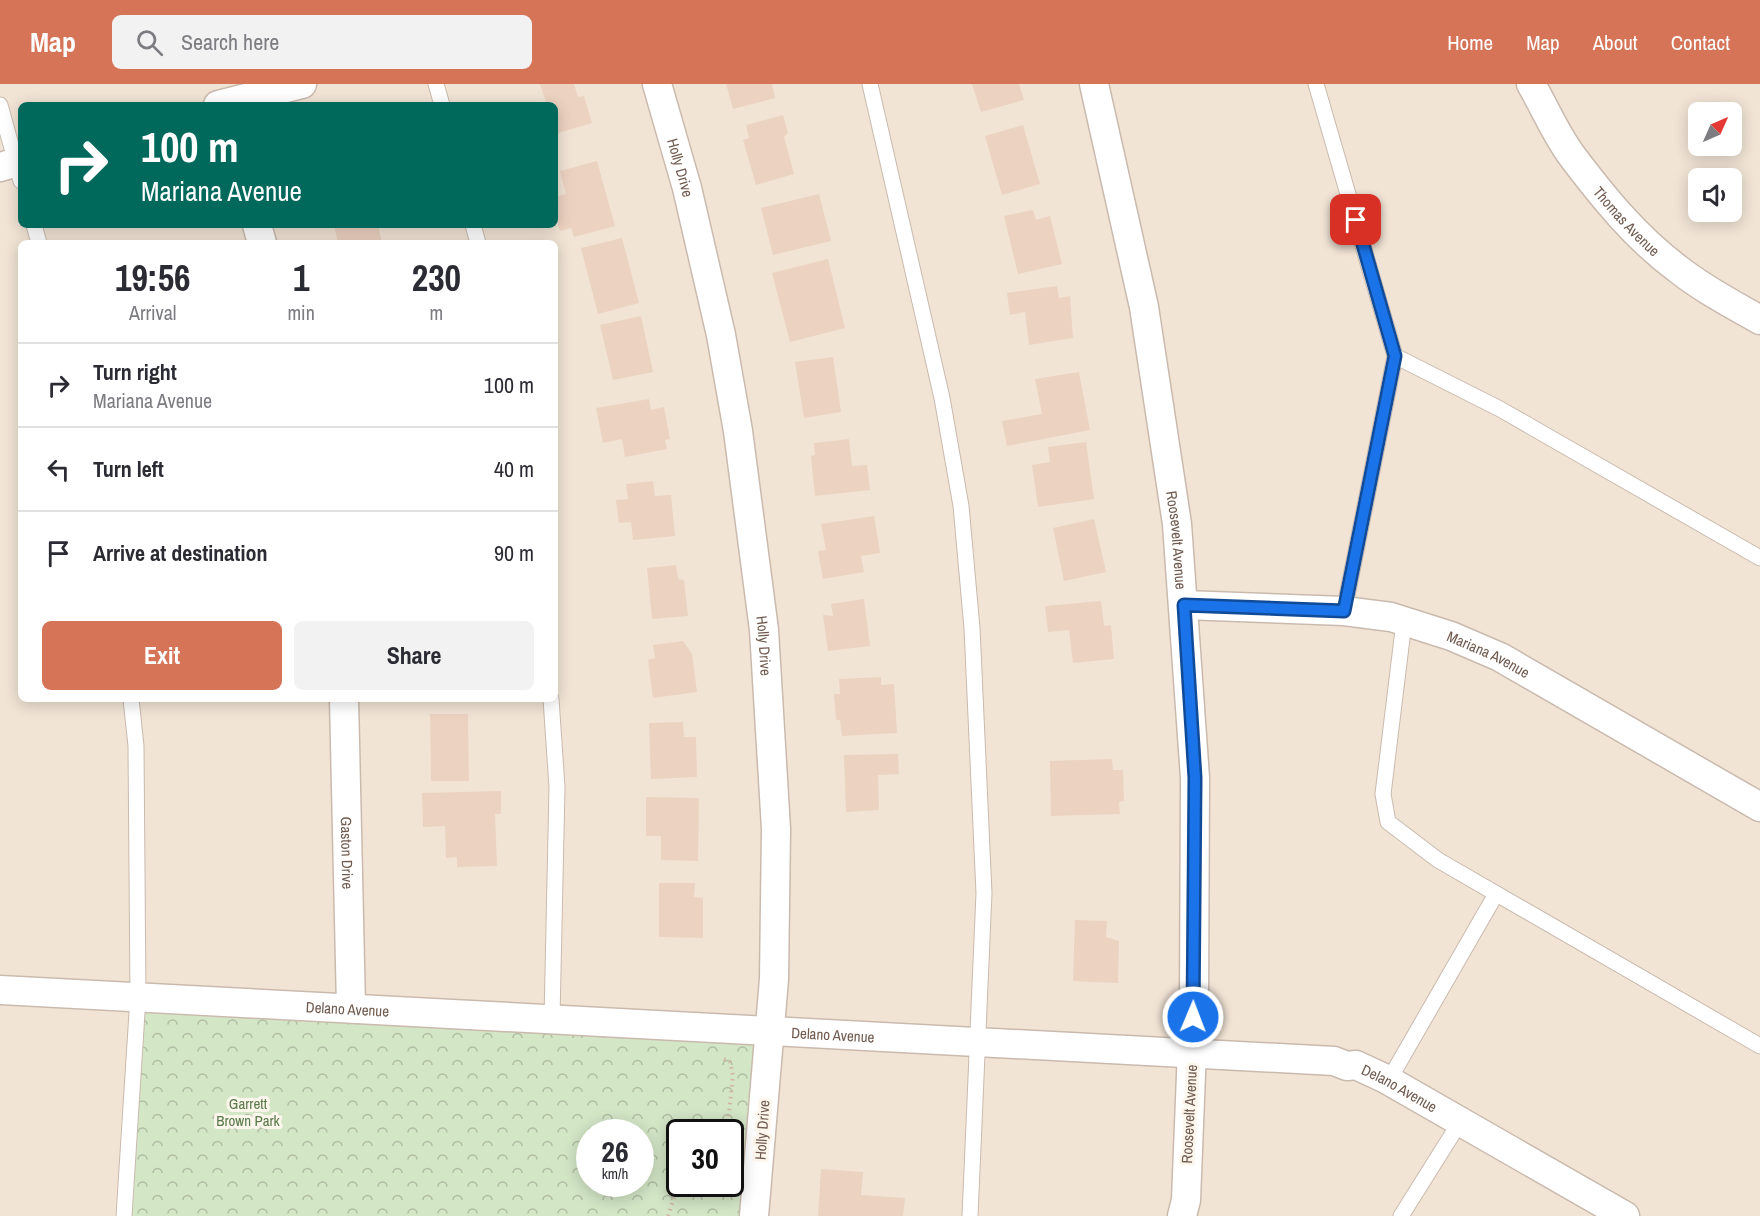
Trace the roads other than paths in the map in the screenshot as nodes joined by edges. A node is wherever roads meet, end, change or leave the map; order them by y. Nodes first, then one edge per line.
1 (302, 84) edge
2 (436, 84) edge
3 (657, 84) edge
4 (870, 84) edge
5 (1094, 84) edge
6 (1316, 84) edge
7 (1531, 84) edge
8 (222, 99) edge
9 (441, 102) edge
10 (0, 105) edge
11 (15, 168) edge
12 (1760, 320) edge
13 (1395, 356) junction
14 (1760, 558) edge
15 (1184, 605) junction
16 (1344, 611) junction
17 (1404, 622) junction
18 (131, 702) edge
19 (344, 702) edge
20 (551, 702) edge
21 (1760, 807) edge
22 (1496, 894) junction
23 (0, 990) edge
24 (138, 997) junction
25 (351, 1007) junction
26 (552, 1018) junction
27 (772, 1030) junction
28 (978, 1042) junction
29 (1760, 1046) edge
30 (1192, 1054) junction
31 (1389, 1080) junction
32 (1460, 1122) junction
33 (124, 1216) edge
34 (754, 1216) edge
35 (969, 1216) edge
36 (1182, 1216) edge
37 (1401, 1216) edge
38 (1625, 1216) edge

1 - 8 street
2 - 9 lane
3 - 27 street, Holly Drive
4 - 28 lane
5 - 15 street, Roosevelt Avenue
6 - 13 lane
7 - 12 street, Thomas Avenue
10 - 11 lane
13 - 14 lane
13 - 16 lane
15 - 16 street, Mariana Avenue
15 - 30 street, Roosevelt Avenue
16 - 17 street, Mariana Avenue
17 - 21 street, Mariana Avenue
17 - 22 lane
18 - 24 lane
19 - 25 street, Gaston Drive
20 - 26 lane
22 - 29 lane
22 - 31 lane
23 - 24 street, Delano Avenue
24 - 25 street, Delano Avenue
24 - 33 lane
25 - 26 street, Delano Avenue
26 - 27 street, Delano Avenue
27 - 28 street, Delano Avenue
27 - 34 street, Holly Drive
28 - 30 street, Delano Avenue
28 - 35 lane
30 - 31 street, Delano Avenue
30 - 36 street, Roosevelt Avenue
31 - 32 street, Delano Avenue
32 - 37 lane
32 - 38 street, Delano Avenue

